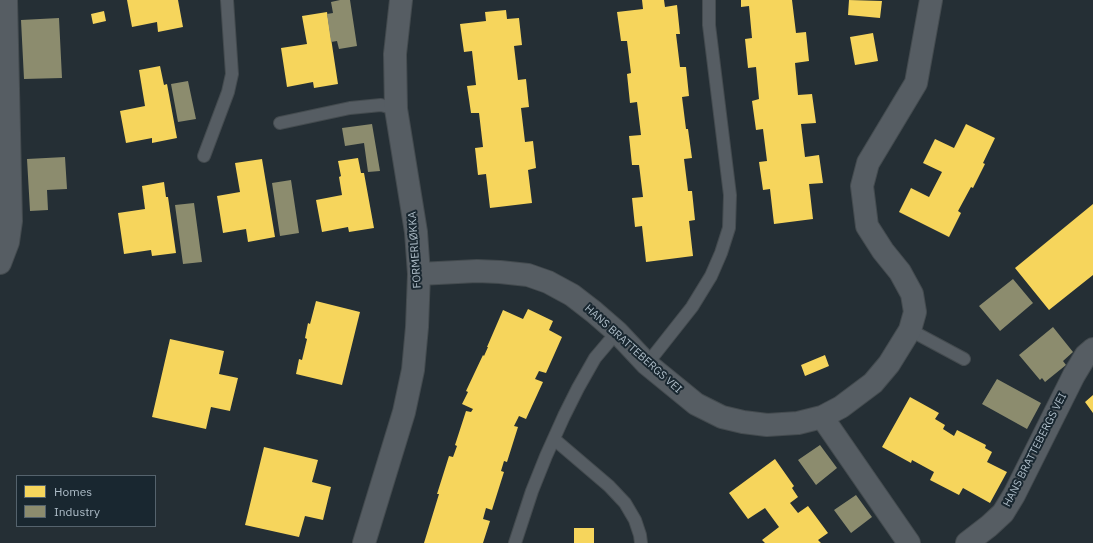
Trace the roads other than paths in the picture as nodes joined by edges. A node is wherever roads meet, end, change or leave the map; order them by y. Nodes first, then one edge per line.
1 (6, 0) edge
2 (227, 0) edge
3 (401, 0) edge
4 (709, 0) edge
5 (931, 0) edge
6 (396, 108) junction
7 (280, 123) dead end
8 (204, 156) dead end
9 (0, 263) edge
10 (419, 274) junction
11 (910, 330) junction
12 (617, 332) junction
13 (1093, 348) edge
14 (964, 359) dead end
15 (648, 364) junction
16 (822, 417) junction
17 (554, 439) junction
18 (364, 543) edge
19 (515, 543) edge
20 (641, 543) edge
21 (910, 543) edge
22 (967, 543) edge

1 - 9 street
2 - 8 lane
3 - 6 street, FORMERLØKKA
4 - 15 lane
5 - 11 street, HANS BRATTEBERGS VEI
6 - 7 lane
6 - 10 street, FORMERLØKKA
10 - 12 street, HANS BRATTEBERGS VEI
10 - 18 street, FORMERLØKKA
11 - 14 lane
11 - 16 street, HANS BRATTEBERGS VEI
12 - 15 street, HANS BRATTEBERGS VEI
12 - 17 lane
13 - 22 street, HANS BRATTEBERGS VEI
15 - 16 street, HANS BRATTEBERGS VEI
16 - 21 street
17 - 19 lane
17 - 20 lane

